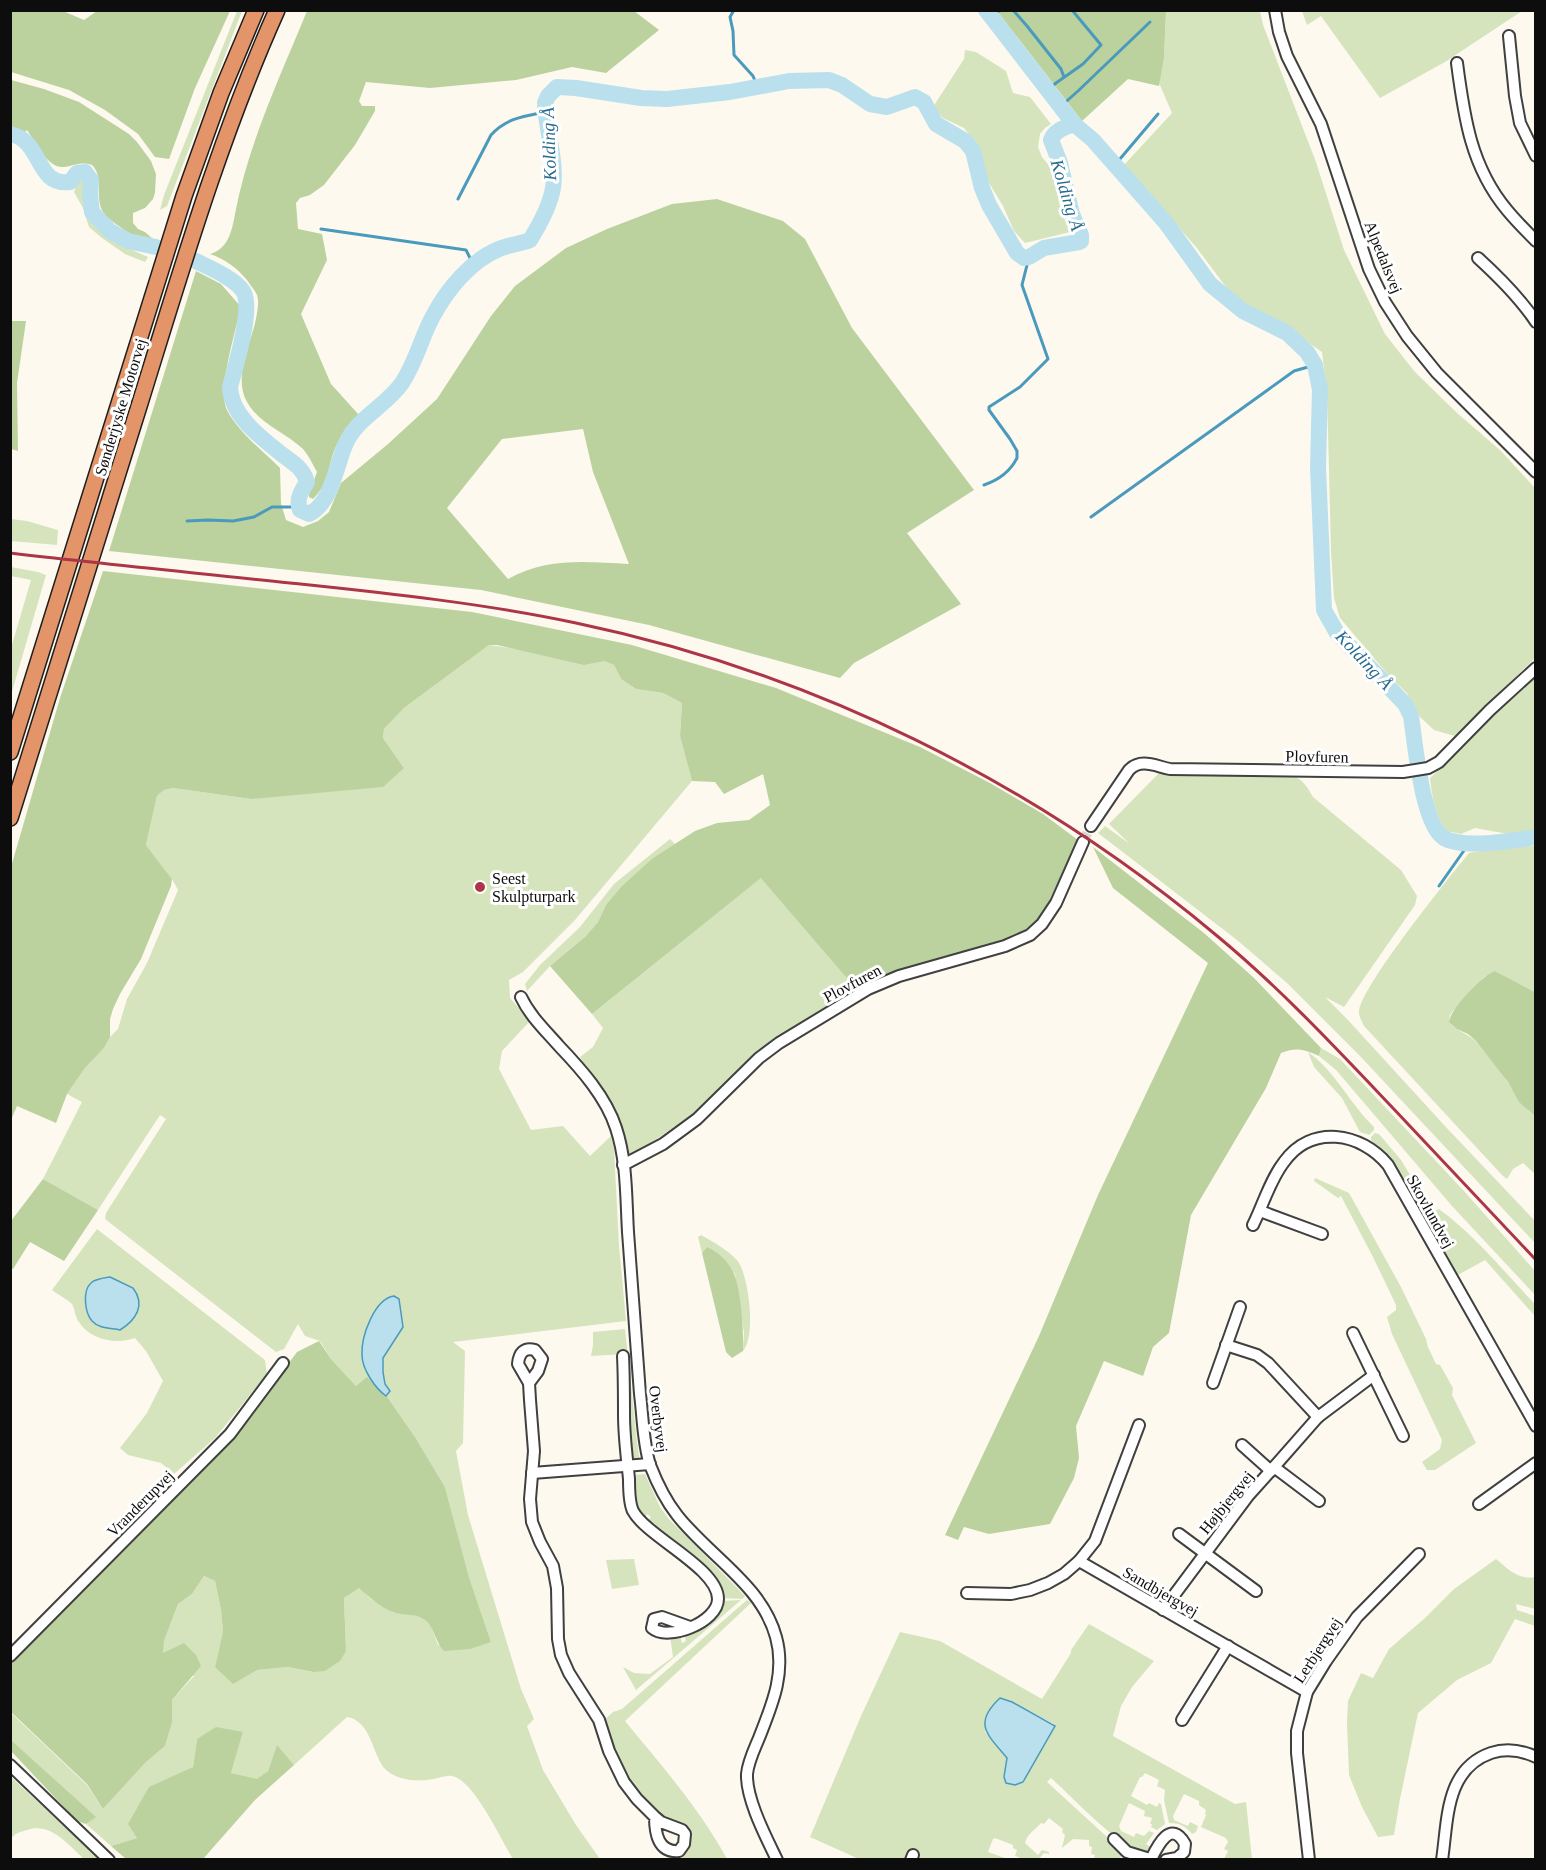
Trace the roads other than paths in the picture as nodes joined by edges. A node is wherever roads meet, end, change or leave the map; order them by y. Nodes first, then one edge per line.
1 (256, 10) edge
2 (277, 10) edge
3 (1275, 10) edge
4 (1509, 36) dead end
5 (1457, 63) dead end
6 (1536, 156) edge
7 (1536, 241) edge
8 (1478, 258) dead end
9 (1536, 322) edge
10 (1536, 472) edge
11 (1536, 668) edge
12 (10, 752) edge
13 (10, 818) edge
14 (1091, 826) tunnel mouth
15 (1083, 842) tunnel mouth
16 (520, 997) dead end
17 (624, 1165) junction
18 (1260, 1211) junction
19 (1253, 1226) dead end
20 (1322, 1234) dead end
21 (1240, 1307) dead end
22 (1353, 1333) dead end
23 (1226, 1345) junction
24 (623, 1356) dead end
25 (283, 1363) dead end
26 (1374, 1375) junction
27 (529, 1383) dead end
28 (1213, 1383) dead end
29 (1318, 1418) junction
30 (1139, 1425) dead end
31 (1536, 1426) edge
32 (1403, 1436) dead end
33 (1242, 1445) dead end
34 (1536, 1463) edge
35 (650, 1464) junction
36 (627, 1466) junction
37 (1272, 1469) junction
38 (532, 1473) junction
39 (1319, 1501) dead end
40 (1479, 1504) dead end
41 (1179, 1534) dead end
42 (1204, 1553) junction
43 (1419, 1554) dead end
44 (1079, 1561) junction
45 (1256, 1591) dead end
46 (967, 1593) dead end
47 (1163, 1610) junction
48 (690, 1627) dead end
49 (1228, 1646) junction
50 (10, 1656) edge
51 (1307, 1692) junction
52 (1182, 1720) dead end
53 (1536, 1757) edge
54 (10, 1765) edge
55 (655, 1817) dead end
56 (1114, 1839) dead end
57 (1125, 1856) edge
58 (1152, 1859) edge
59 (109, 1860) edge
60 (777, 1860) edge
61 (1166, 1860) edge
62 (1308, 1860) edge
63 (1442, 1860) edge

1 - 12 highway, Sønderjyske Motorvej
2 - 13 highway, Sønderjyske Motorvej
3 - 10 street, Alpedalsvej
4 - 6 street
5 - 7 street
8 - 9 street
11 - 14 street, Plovfuren
15 - 17 street, Plovfuren
16 - 17 street, Overbyvej
17 - 35 street, Overbyvej
18 - 19 street, Skovlundvej
18 - 20 street
18 - 31 street, Skovlundvej
21 - 23 street
22 - 26 street
23 - 28 street
23 - 29 street
24 - 36 street
25 - 50 street, Vranderupvej
26 - 29 street, Højbjergvej
26 - 32 street
27 - 38 street
29 - 37 street, Højbjergvej
30 - 44 street
33 - 37 street, Højbjergvej
34 - 40 street
35 - 36 street
35 - 60 street, Overbyvej
36 - 38 street
36 - 48 street
37 - 39 street, Højbjergvej
37 - 42 street, Højbjergvej
38 - 55 street
41 - 42 street, Højbjergvej
42 - 45 street, Højbjergvej
42 - 47 street, Højbjergvej
43 - 51 street, Lerbjergvej
44 - 46 street
44 - 47 street, Sandbjergvej
47 - 49 street, Sandbjergvej
49 - 51 street, Sandbjergvej
49 - 52 street
51 - 62 street, Lerbjergvej
53 - 63 street
54 - 59 street
56 - 57 street
57 - 58 street
58 - 61 street

